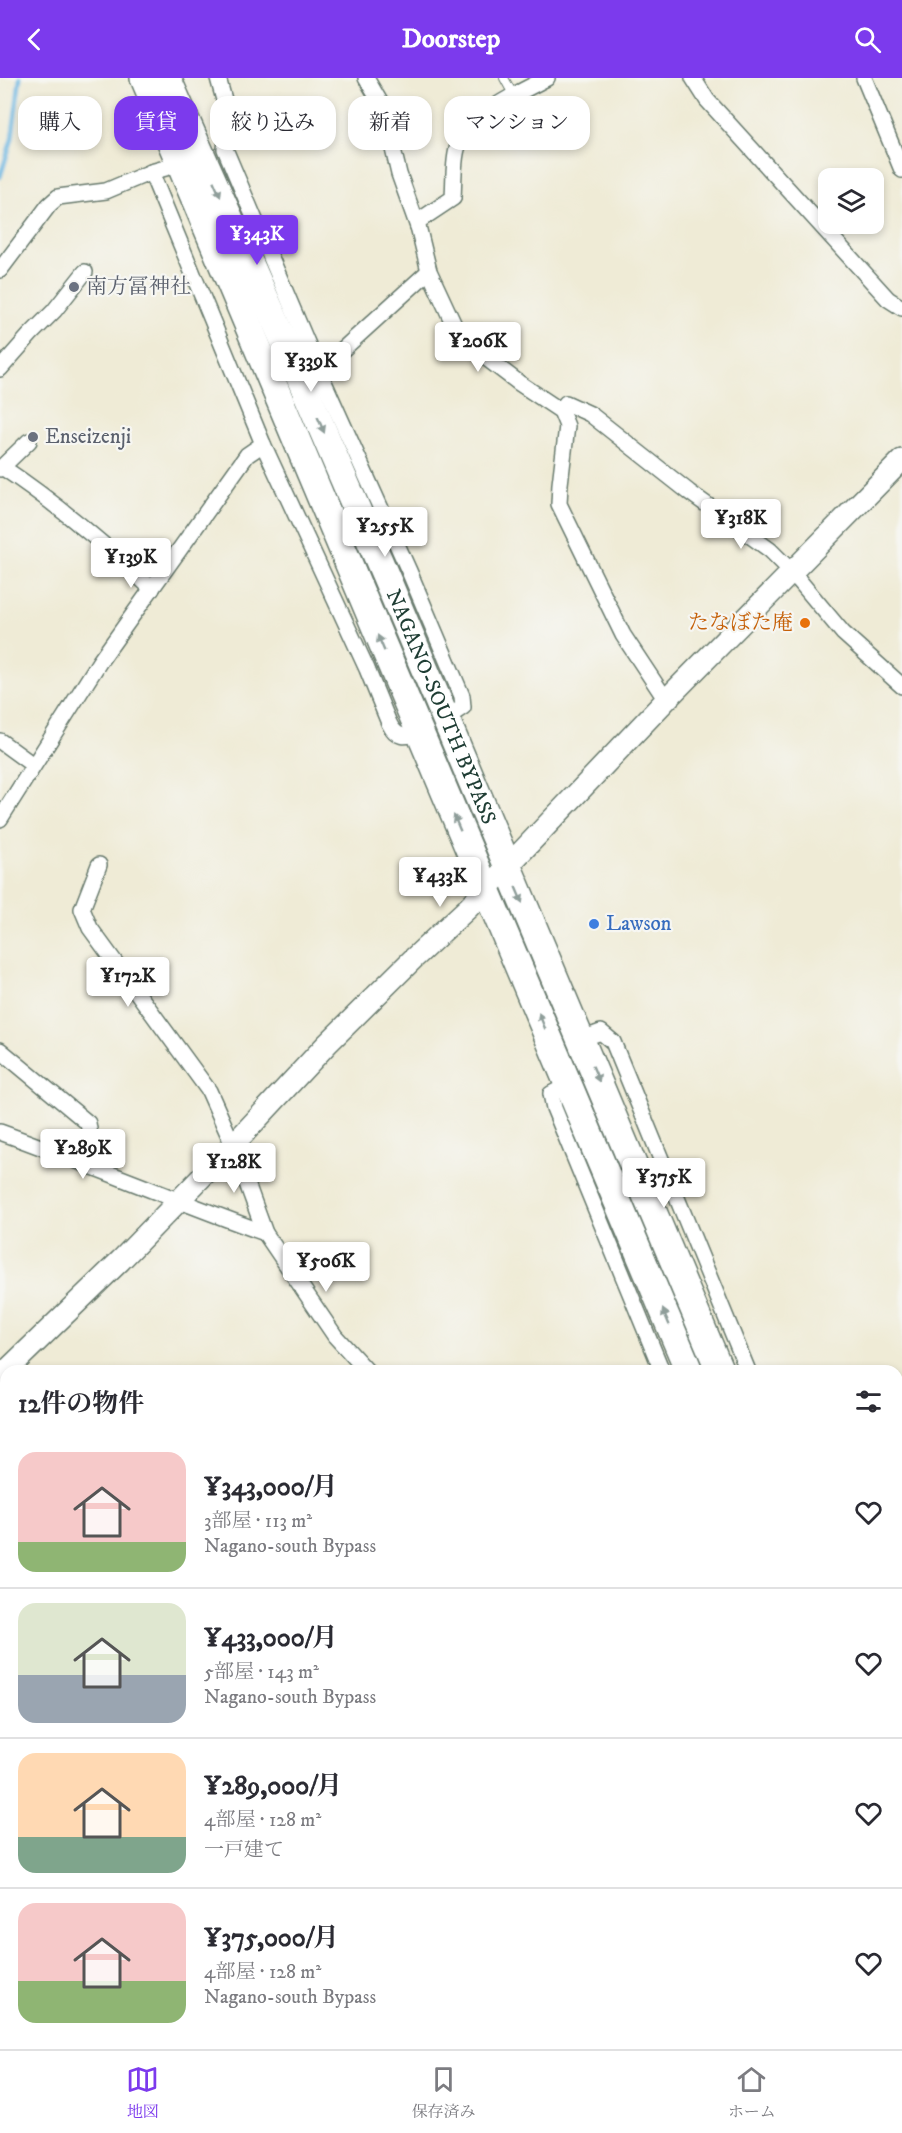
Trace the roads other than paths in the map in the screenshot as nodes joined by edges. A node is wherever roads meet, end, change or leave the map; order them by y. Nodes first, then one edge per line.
1 (144, 78) edge
2 (167, 78) edge
3 (218, 78) edge
4 (366, 78) edge
5 (504, 78) edge
6 (547, 78) edge
7 (693, 78) edge
8 (864, 78) edge
9 (514, 96) joint
10 (458, 150) edge
11 (203, 157) junction
12 (902, 170) edge
13 (151, 172) junction
14 (418, 227) junction
15 (0, 270) edge
16 (429, 271) junction
17 (85, 273) dead end
18 (902, 308) edge
19 (0, 369) edge
20 (319, 371) junction
21 (561, 411) junction
22 (28, 441) dead end
23 (263, 444) junction
24 (902, 460) edge
25 (1, 468) edge
26 (792, 572) junction
27 (152, 589) junction
28 (902, 686) edge
29 (666, 700) junction
30 (444, 719) junction
31 (419, 732) junction
32 (0, 741) edge
33 (33, 765) junction
34 (0, 819) edge
35 (99, 865) dead end
36 (506, 866) junction
37 (485, 888) junction
38 (582, 1039) junction
39 (0, 1050) edge
40 (568, 1085) junction
41 (0, 1132) edge
42 (233, 1145) junction
43 (94, 1166) junction
44 (177, 1201) junction
45 (265, 1233) junction
46 (12, 1365) edge
47 (361, 1365) edge
48 (660, 1365) edge
49 (686, 1365) edge
50 (718, 1365) edge
51 (746, 1365) edge

1 - 11 highway, NAGANO-SOUTH BYPASS
2 - 11 highway, NAGANO-SOUTH BYPASS
3 - 11 street
4 - 14 street
5 - 9 lane
6 - 9 street
7 - 18 street
8 - 12 street
10 - 14 street
11 - 13 street
11 - 20 street
11 -> 30 highway, NAGANO-SOUTH BYPASS
31 -> 11 highway, NAGANO-SOUTH BYPASS
13 - 15 street
13 - 23 street
14 - 16 street
16 - 20 street
16 - 21 street
17 - 19 street
20 - 30 street
21 - 26 street
21 - 29 street
22 - 25 street
23 - 27 street
23 - 31 street
24 - 26 street
25 - 27 street
26 - 28 street
26 - 29 street
27 - 33 street
29 - 36 street
30 - 36 highway, NAGANO-SOUTH BYPASS
37 -> 31 highway, NAGANO-SOUTH BYPASS
32 - 33 street
33 - 34 street
35 - 42 street
36 - 37 street
36 -> 38 highway, NAGANO-SOUTH BYPASS
40 -> 37 highway, NAGANO-SOUTH BYPASS
37 - 42 street
38 -> 50 highway, NAGANO-SOUTH BYPASS
38 - 51 street
39 - 43 street
40 - 48 street
49 -> 40 highway, NAGANO-SOUTH BYPASS
41 - 43 street
42 - 44 street
42 - 45 street
43 - 44 street
44 - 45 street
44 - 46 street
45 - 47 street

